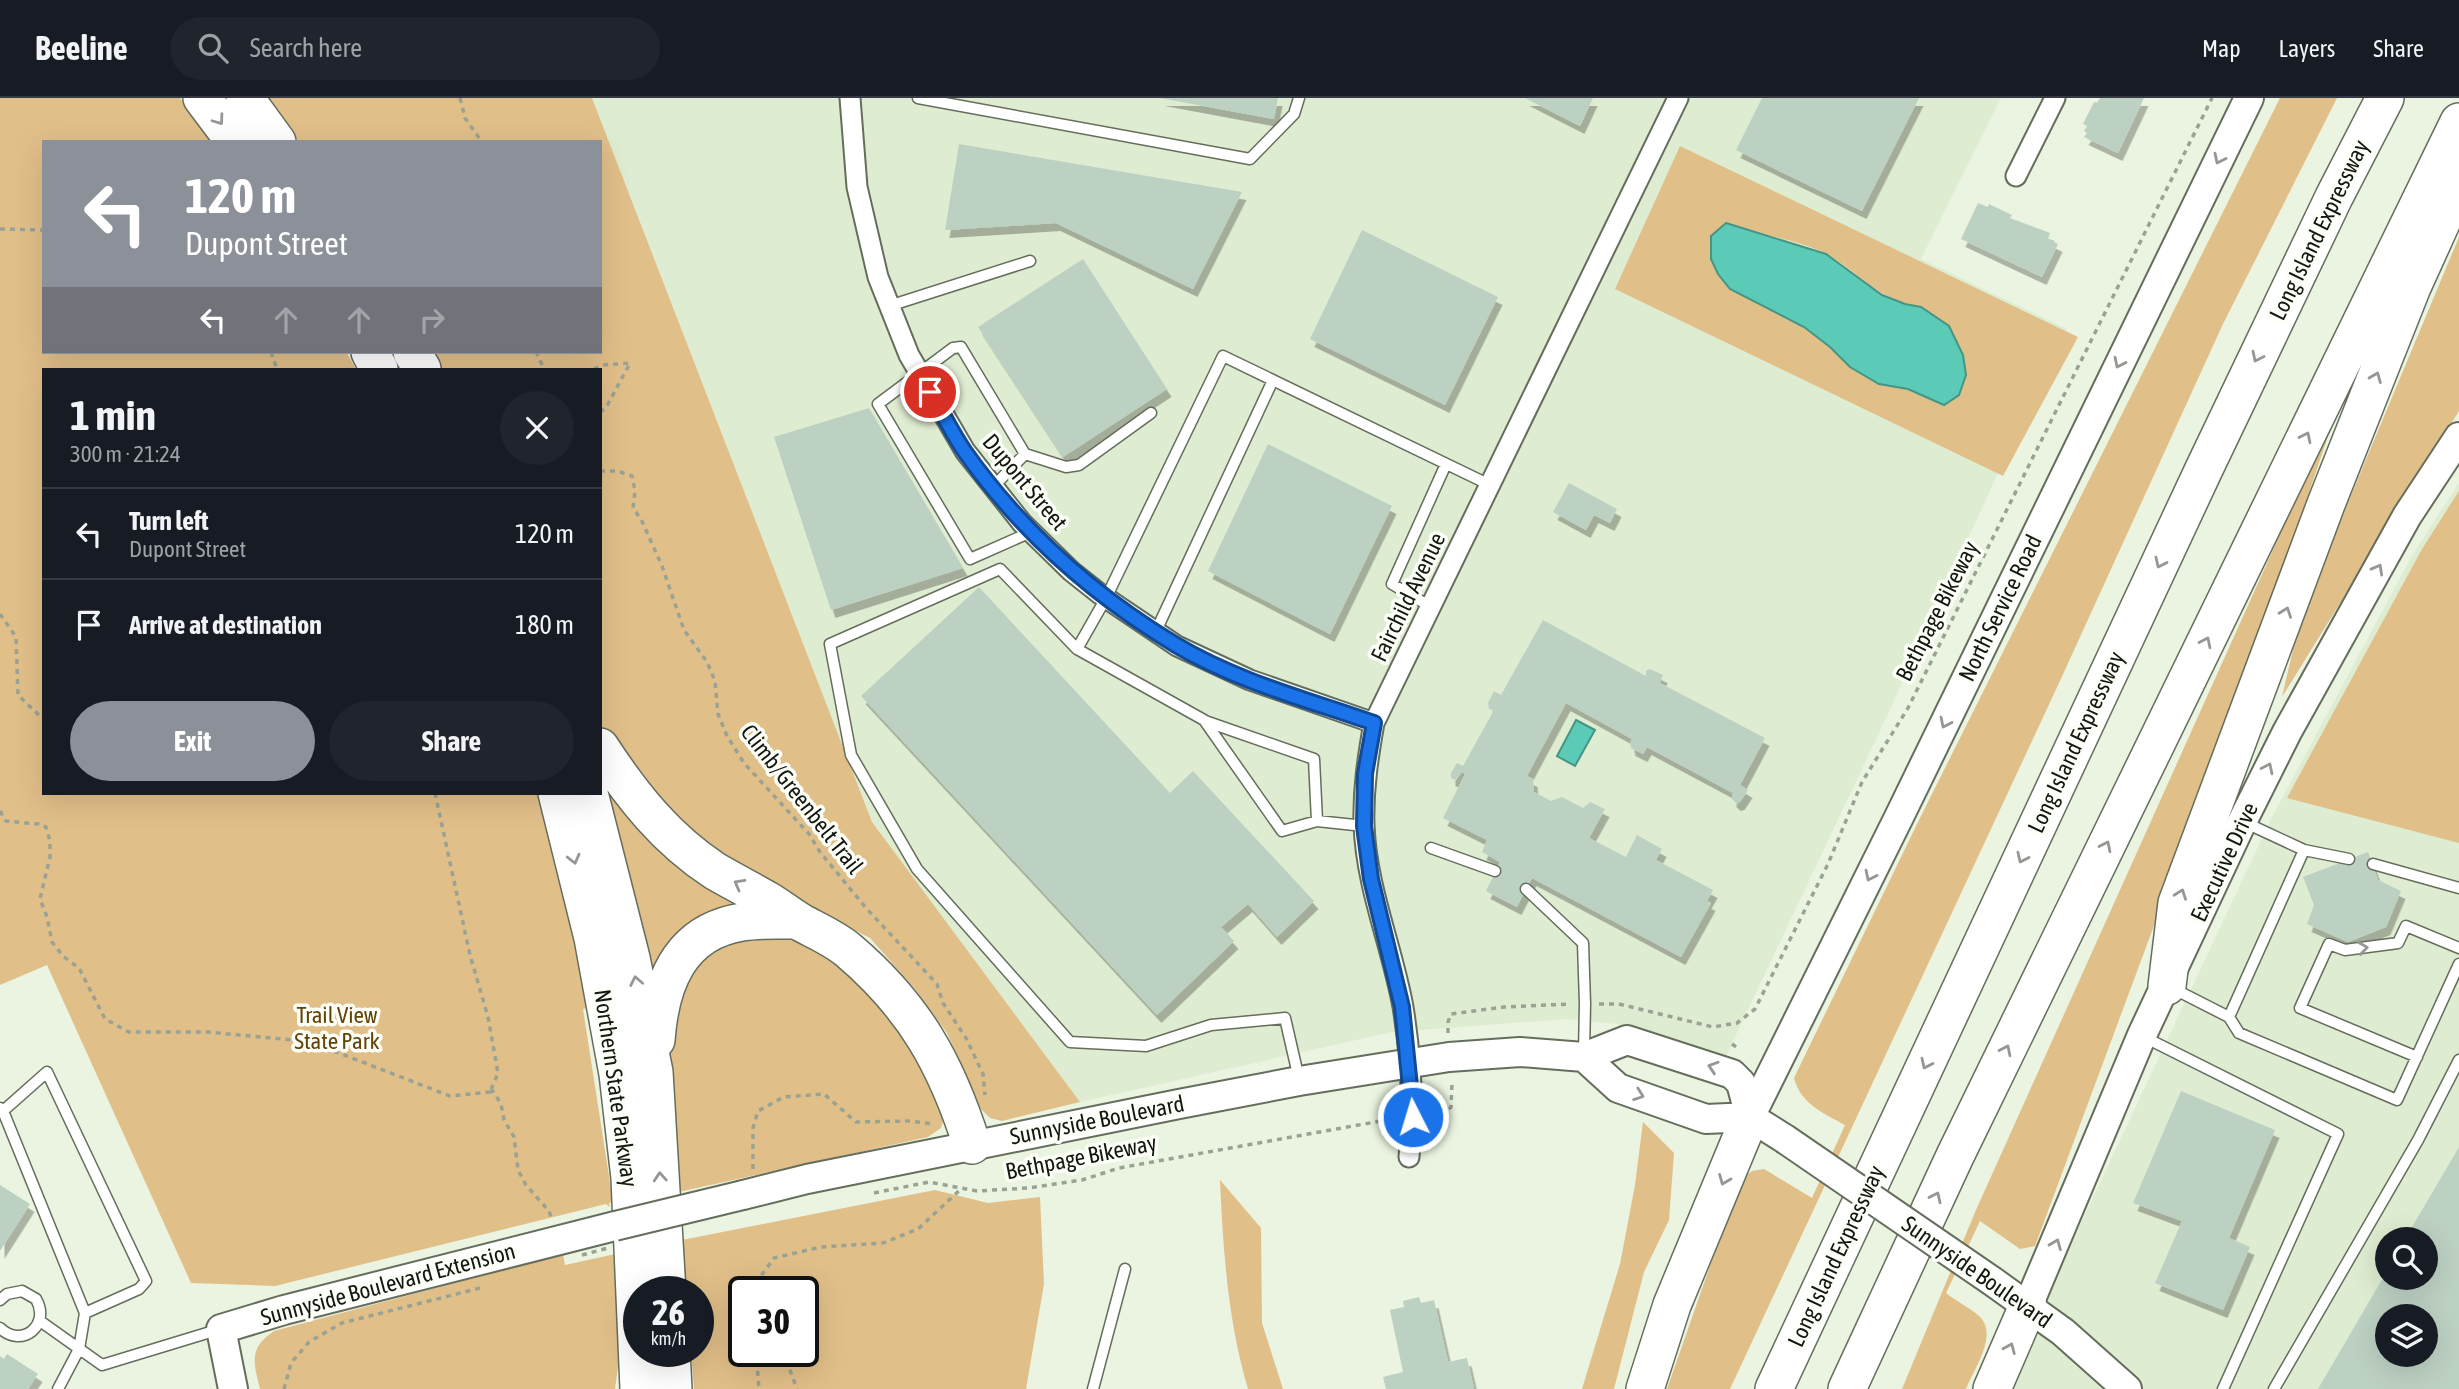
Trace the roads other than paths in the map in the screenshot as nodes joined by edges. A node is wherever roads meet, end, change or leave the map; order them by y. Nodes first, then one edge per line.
1 (202, 98) edge
2 (245, 98) edge
3 (850, 98) edge
4 (918, 98) edge
5 (1298, 98) edge
6 (1678, 98) edge
7 (2055, 98) edge
8 (2249, 98) edge
9 (2385, 98) edge
10 (2459, 122) edge
11 (234, 140) edge
12 (276, 140) edge
13 (2016, 176) dead end
14 (2459, 183) edge
15 (1030, 261) dead end
16 (889, 306) junction
17 (919, 372) junction
18 (1273, 380) junction
19 (1151, 413) dead end
20 (2459, 436) edge
21 (1025, 454) junction
22 (1447, 464) junction
23 (1490, 485) junction
24 (993, 487) junction
25 (1031, 532) junction
26 (1106, 598) junction
27 (1431, 607) junction
28 (1156, 631) junction
29 (1077, 649) junction
30 (1204, 720) junction
31 (1374, 723) junction
32 (602, 750) edge
33 (557, 795) edge
34 (590, 795) edge
35 (1317, 821) junction
36 (2242, 822) junction
37 (1364, 826) junction
38 (1432, 848) dead end
39 (2304, 850) junction
40 (2348, 859) dead end
41 (2372, 864) dead end
42 (1495, 871) dead end
43 (2459, 888) edge
44 (1526, 889) dead end
45 (797, 920) junction
46 (2459, 948) edge
47 (2459, 964) edge
48 (2167, 986) junction
49 (2229, 1017) junction
50 (2142, 1035) junction
51 (1584, 1057) junction
52 (2417, 1057) junction
53 (2459, 1060) edge
54 (1409, 1063) junction
55 (654, 1072) junction
56 (1299, 1081) junction
57 (2, 1109) edge
58 (1750, 1116) junction
59 (972, 1145) junction
60 (1409, 1157) dead end
61 (615, 1226) joint
62 (1125, 1269) dead end
63 (666, 1276) edge
64 (0, 1300) edge
65 (1888, 1303) junction
66 (2028, 1307) junction
67 (85, 1313) junction
68 (40, 1321) junction
69 (0, 1328) edge
70 (221, 1329) junction
71 (79, 1349) junction
72 (672, 1367) edge
73 (58, 1389) edge
74 (233, 1389) edge
75 (639, 1389) edge
76 (673, 1389) edge
77 (1093, 1389) edge
78 (1645, 1389) edge
79 (1774, 1389) edge
80 (1847, 1389) edge
81 (1876, 1389) edge
82 (1992, 1389) edge
83 (2127, 1389) edge
84 (2223, 1389) edge
85 (2274, 1389) edge

1 -> 11 highway
2 - 12 highway
3 - 16 street, Dupont Street
4 - 5 lane
6 - 23 street, Fairchild Avenue
7 - 13 street
8 -> 58 main road, North Service Road
9 -> 79 highway, Long Island Expressway
65 -> 10 highway
48 -> 14 highway
15 - 16 lane
16 - 17 street, Dupont Street
17 - 21 lane
17 - 24 street, Dupont Street
17 - 25 lane
18 - 22 lane
18 - 26 lane
18 - 28 lane
19 - 21 lane
36 -> 20 main road, Executive Drive
21 - 24 lane
22 - 23 lane
22 - 27 lane
23 - 27 street, Fairchild Avenue
24 - 25 street, Dupont Street
25 - 26 street, Dupont Street
26 - 28 street, Dupont Street
26 - 29 lane
27 - 31 street, Fairchild Avenue
28 - 31 street, Dupont Street
29 - 30 lane
29 - 56 lane
30 - 35 lane
30 - 35 lane
31 - 37 street, Fairchild Avenue
45 -> 32 highway
33 -> 75 highway, Northern State Parkway
55 -> 34 highway, Northern State Parkway
35 - 37 lane
36 - 39 lane
36 - 48 main road, Executive Drive
37 - 54 street, Fairchild Avenue
38 - 42 lane
39 - 40 lane
39 - 49 lane
41 - 43 lane
44 - 51 lane
45 - 55 highway
45 - 59 highway
52 -> 46 lane
47 - 52 lane
48 - 49 lane
48 - 50 main road, Executive Drive
49 - 52 lane
66 -> 50 main road, Executive Drive
50 - 84 lane
51 - 54 main road, Sunnyside Boulevard
51 -> 58 main road
58 -> 51 main road, Sunnyside Boulevard
53 - 85 lane
54 - 56 main road, Sunnyside Boulevard
54 - 60 street, Fairchild Avenue
63 -> 55 highway, Northern State Parkway
56 - 59 main road, Sunnyside Boulevard
57 - 67 lane
57 - 67 lane
58 - 66 main road, Sunnyside Boulevard, bridge
58 -> 78 highway
59 - 61 main road, Sunnyside Boulevard, bridge
61 - 70 main road, Sunnyside Boulevard Extension
62 - 77 lane
64 - 68 lane
65 - 80 highway
65 - 81 highway
82 -> 66 highway
66 - 83 main road, Sunnyside Boulevard
67 - 71 lane
68 - 69 lane
68 - 71 lane
70 - 71 lane
70 - 74 main road
71 - 73 lane
72 - 76 highway

